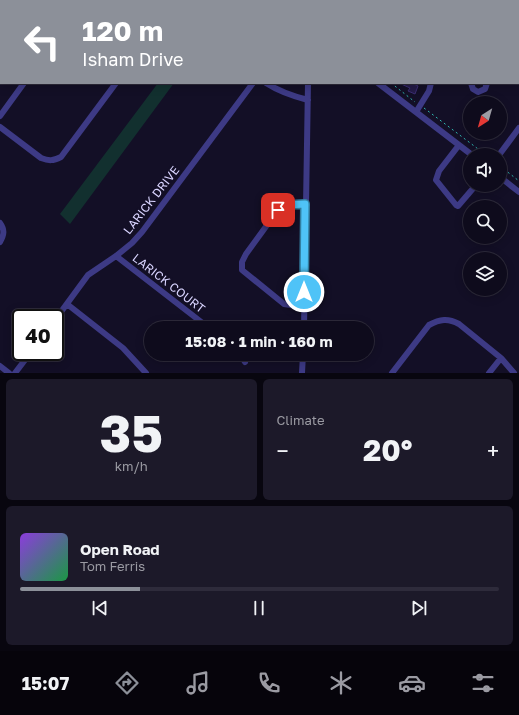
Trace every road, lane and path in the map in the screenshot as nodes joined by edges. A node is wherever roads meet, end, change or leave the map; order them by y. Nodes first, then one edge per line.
1 (23, 84) edge
2 (115, 84) edge
3 (252, 84) edge
4 (267, 84) edge
5 (308, 84) edge
6 (379, 84) edge
7 (392, 84) edge
8 (431, 84) edge
9 (470, 84) edge
10 (487, 84) edge
11 (308, 100) junction
12 (417, 103) dead end
13 (423, 108) dead end
14 (416, 112) junction
15 (0, 116) edge
16 (0, 127) edge
17 (519, 128) edge
18 (459, 145) junction
19 (463, 148) edge
20 (477, 148) edge
21 (504, 148) edge
22 (507, 172) edge
23 (519, 182) edge
24 (507, 183) edge
25 (470, 192) edge
26 (519, 192) edge
27 (305, 204) junction
28 (2, 225) edge
29 (0, 242) edge
30 (116, 256) junction
31 (66, 304) junction
32 (304, 307) junction
33 (63, 309) edge
34 (200, 321) edge
35 (304, 321) edge
36 (501, 358) junction
37 (24, 361) edge
38 (303, 361) edge
39 (0, 366) edge
40 (9, 373) edge
41 (15, 373) edge
42 (146, 373) edge
43 (302, 373) edge
44 (392, 373) edge
45 (489, 373) edge
46 (514, 373) edge

1 - 15 street
2 - 16 street
3 - 30 street, LARICK DRIVE
4 - 11 street
5 - 11 street
6 - 14 street
7 - 12 path
8 - 14 street
9 - 10 street
11 - 27 street
13 - 20 path
14 - 18 street
17 - 21 street
18 - 19 street
18 - 25 street
22 - 23 path
24 - 26 street
27 - 32 street
27 - 32 street
28 - 29 street
30 - 31 street, LARICK DRIVE
30 - 34 street, LARICK COURT
31 - 33 street, LARICK DRIVE
31 - 42 street
32 - 35 street
36 - 44 street
36 - 45 street
36 - 46 street
37 - 41 street
38 - 43 street
39 - 40 street

